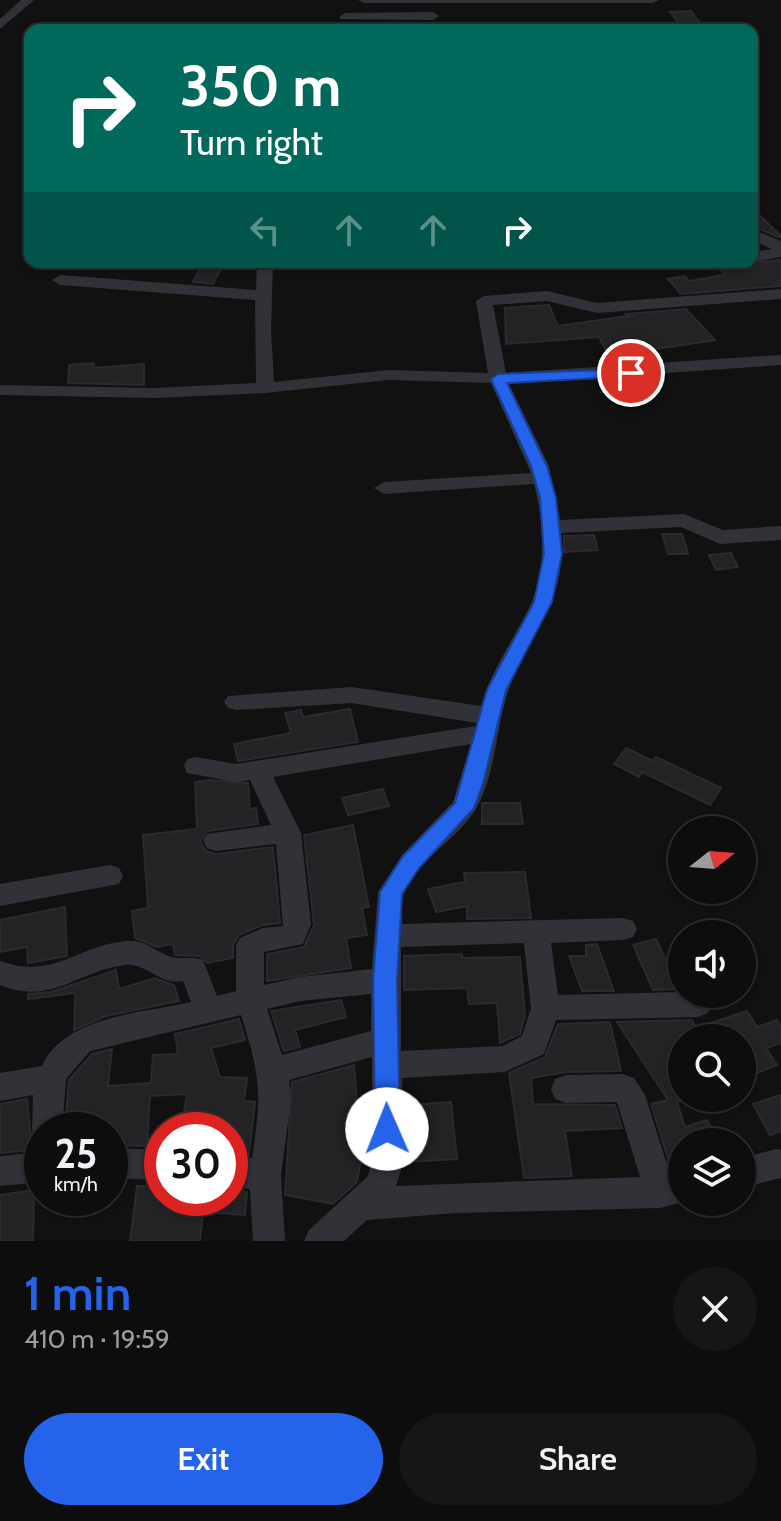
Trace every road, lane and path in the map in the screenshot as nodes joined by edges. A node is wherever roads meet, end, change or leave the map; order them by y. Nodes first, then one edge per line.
1 (28, 0) edge
2 (342, 0) edge
3 (364, 0) edge
4 (653, 0) edge
5 (458, 1) edge
6 (433, 16) dead end
7 (346, 23) edge
8 (0, 25) edge
9 (758, 237) edge
10 (781, 249) edge
11 (758, 255) edge
12 (265, 268) edge
13 (60, 280) dead end
14 (781, 294) edge
15 (263, 296) junction
16 (781, 360) edge
17 (498, 379) junction
18 (265, 388) junction
19 (0, 390) edge
20 (542, 478) junction
21 (384, 488) dead end
22 (551, 527) junction
23 (781, 533) edge
24 (236, 702) dead end
25 (487, 724) junction
26 (196, 766) dead end
27 (257, 770) junction
28 (288, 833) junction
29 (216, 841) dead end
30 (110, 876) dead end
31 (0, 895) edge
32 (623, 929) dead end
33 (536, 932) junction
34 (388, 936) junction
35 (0, 973) edge
36 (385, 980) junction
37 (250, 1000) junction
38 (668, 1005) edge
39 (545, 1008) junction
40 (208, 1009) junction
41 (386, 1053) junction
42 (273, 1071) junction
43 (49, 1078) junction
44 (0, 1087) edge
45 (566, 1089) dead end
46 (48, 1112) edge
47 (777, 1164) dead end
48 (24, 1169) edge
49 (756, 1169) edge
50 (0, 1171) edge
51 (248, 1173) edge
52 (265, 1175) junction
53 (668, 1182) edge
54 (668, 1189) edge
55 (364, 1204) junction
56 (269, 1241) edge
57 (320, 1241) edge

1 - 8 street
2 - 7 street
3 - 5 street
4 - 5 street
6 - 7 street
9 - 10 street
10 - 11 street
12 - 15 street
13 - 15 street
14 - 17 street
15 - 18 street
16 - 17 street
17 - 18 street
17 - 20 street
18 - 19 street
20 - 21 street
20 - 22 street
22 - 23 street
22 - 25 street
24 - 25 street
25 - 27 street
25 - 34 street
26 - 27 street
27 - 28 street
28 - 29 street
28 - 37 street
30 - 31 street
32 - 33 street
33 - 34 street
33 - 39 street
34 - 36 street
35 - 40 street
36 - 37 street
36 - 41 street
37 - 40 street
37 - 42 street
38 - 39 street
39 - 41 street
40 - 43 street
41 - 42 street
41 - 55 street
42 - 52 street
43 - 44 street
43 - 46 street
45 - 53 street
47 - 49 street
48 - 50 street
51 - 52 street
52 - 56 street
54 - 55 street
55 - 57 street

